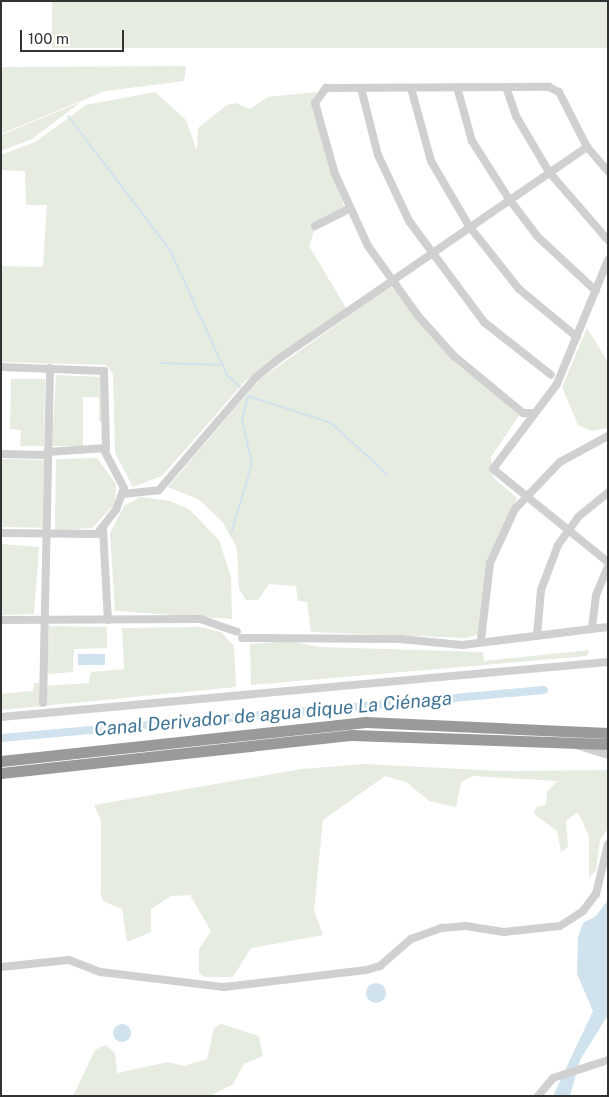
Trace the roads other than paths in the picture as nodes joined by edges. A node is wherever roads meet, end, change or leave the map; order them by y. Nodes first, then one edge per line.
1 (457, 87) junction
2 (506, 87) junction
3 (361, 88) junction
4 (411, 88) junction
5 (586, 147) junction
6 (608, 171) edge
7 (548, 172) junction
8 (509, 200) junction
9 (349, 208) junction
10 (315, 226) dead end
11 (470, 226) junction
12 (608, 240) edge
13 (430, 253) junction
14 (608, 260) edge
15 (392, 279) junction
16 (596, 291) junction
17 (577, 337) junction
18 (1, 367) edge
19 (50, 368) junction
20 (551, 374) dead end
21 (532, 413) junction
22 (608, 436) edge
23 (104, 450) junction
24 (1, 454) edge
25 (47, 454) junction
26 (608, 493) edge
27 (123, 494) junction
28 (524, 498) junction
29 (103, 529) junction
30 (567, 531) junction
31 (1, 532) edge
32 (47, 536) junction
33 (608, 562) edge
34 (608, 567) edge
35 (1, 620) edge
36 (42, 620) junction
37 (108, 620) junction
38 (608, 627) edge
39 (592, 628) junction
40 (538, 636) junction
41 (481, 640) junction
42 (608, 662) edge
43 (43, 703) dead end
44 (1, 717) edge
45 (608, 733) edge
46 (573, 743) junction
47 (608, 744) edge
48 (608, 755) edge
49 (1, 761) edge
50 (1, 773) edge
51 (608, 844) edge
52 (1, 967) edge
53 (608, 1060) edge
54 (538, 1096) edge

1 - 2 street
1 - 4 street
1 - 8 street
2 - 5 street
2 - 7 street
3 - 4 street
3 - 9 street
3 - 13 street
4 - 11 street
5 - 6 street
5 - 7 street
7 - 8 street
7 - 12 street
8 - 11 street
8 - 16 street
9 - 10 street
9 - 15 street
11 - 13 street
11 - 17 street
13 - 15 street
13 - 20 street
14 - 16 street
15 - 21 street
15 - 27 street
16 - 17 street
17 - 21 street
18 - 19 street
19 - 23 street
19 - 25 street
21 - 28 street
22 - 28 street
23 - 25 street
23 - 27 street
24 - 25 street
25 - 32 street
26 - 30 street
27 - 29 street
28 - 30 street
28 - 41 street
29 - 32 street
29 - 37 street
30 - 33 street
30 - 40 street
31 - 32 street
32 - 36 street
34 - 39 street
35 - 36 street
36 - 37 street
36 - 43 street
37 - 41 street
38 - 39 street
39 - 40 street
40 - 41 street
42 - 44 street
45 - 49 highway
46 - 47 highway
46 - 48 street
46 - 50 highway
51 - 52 street
53 - 54 street

